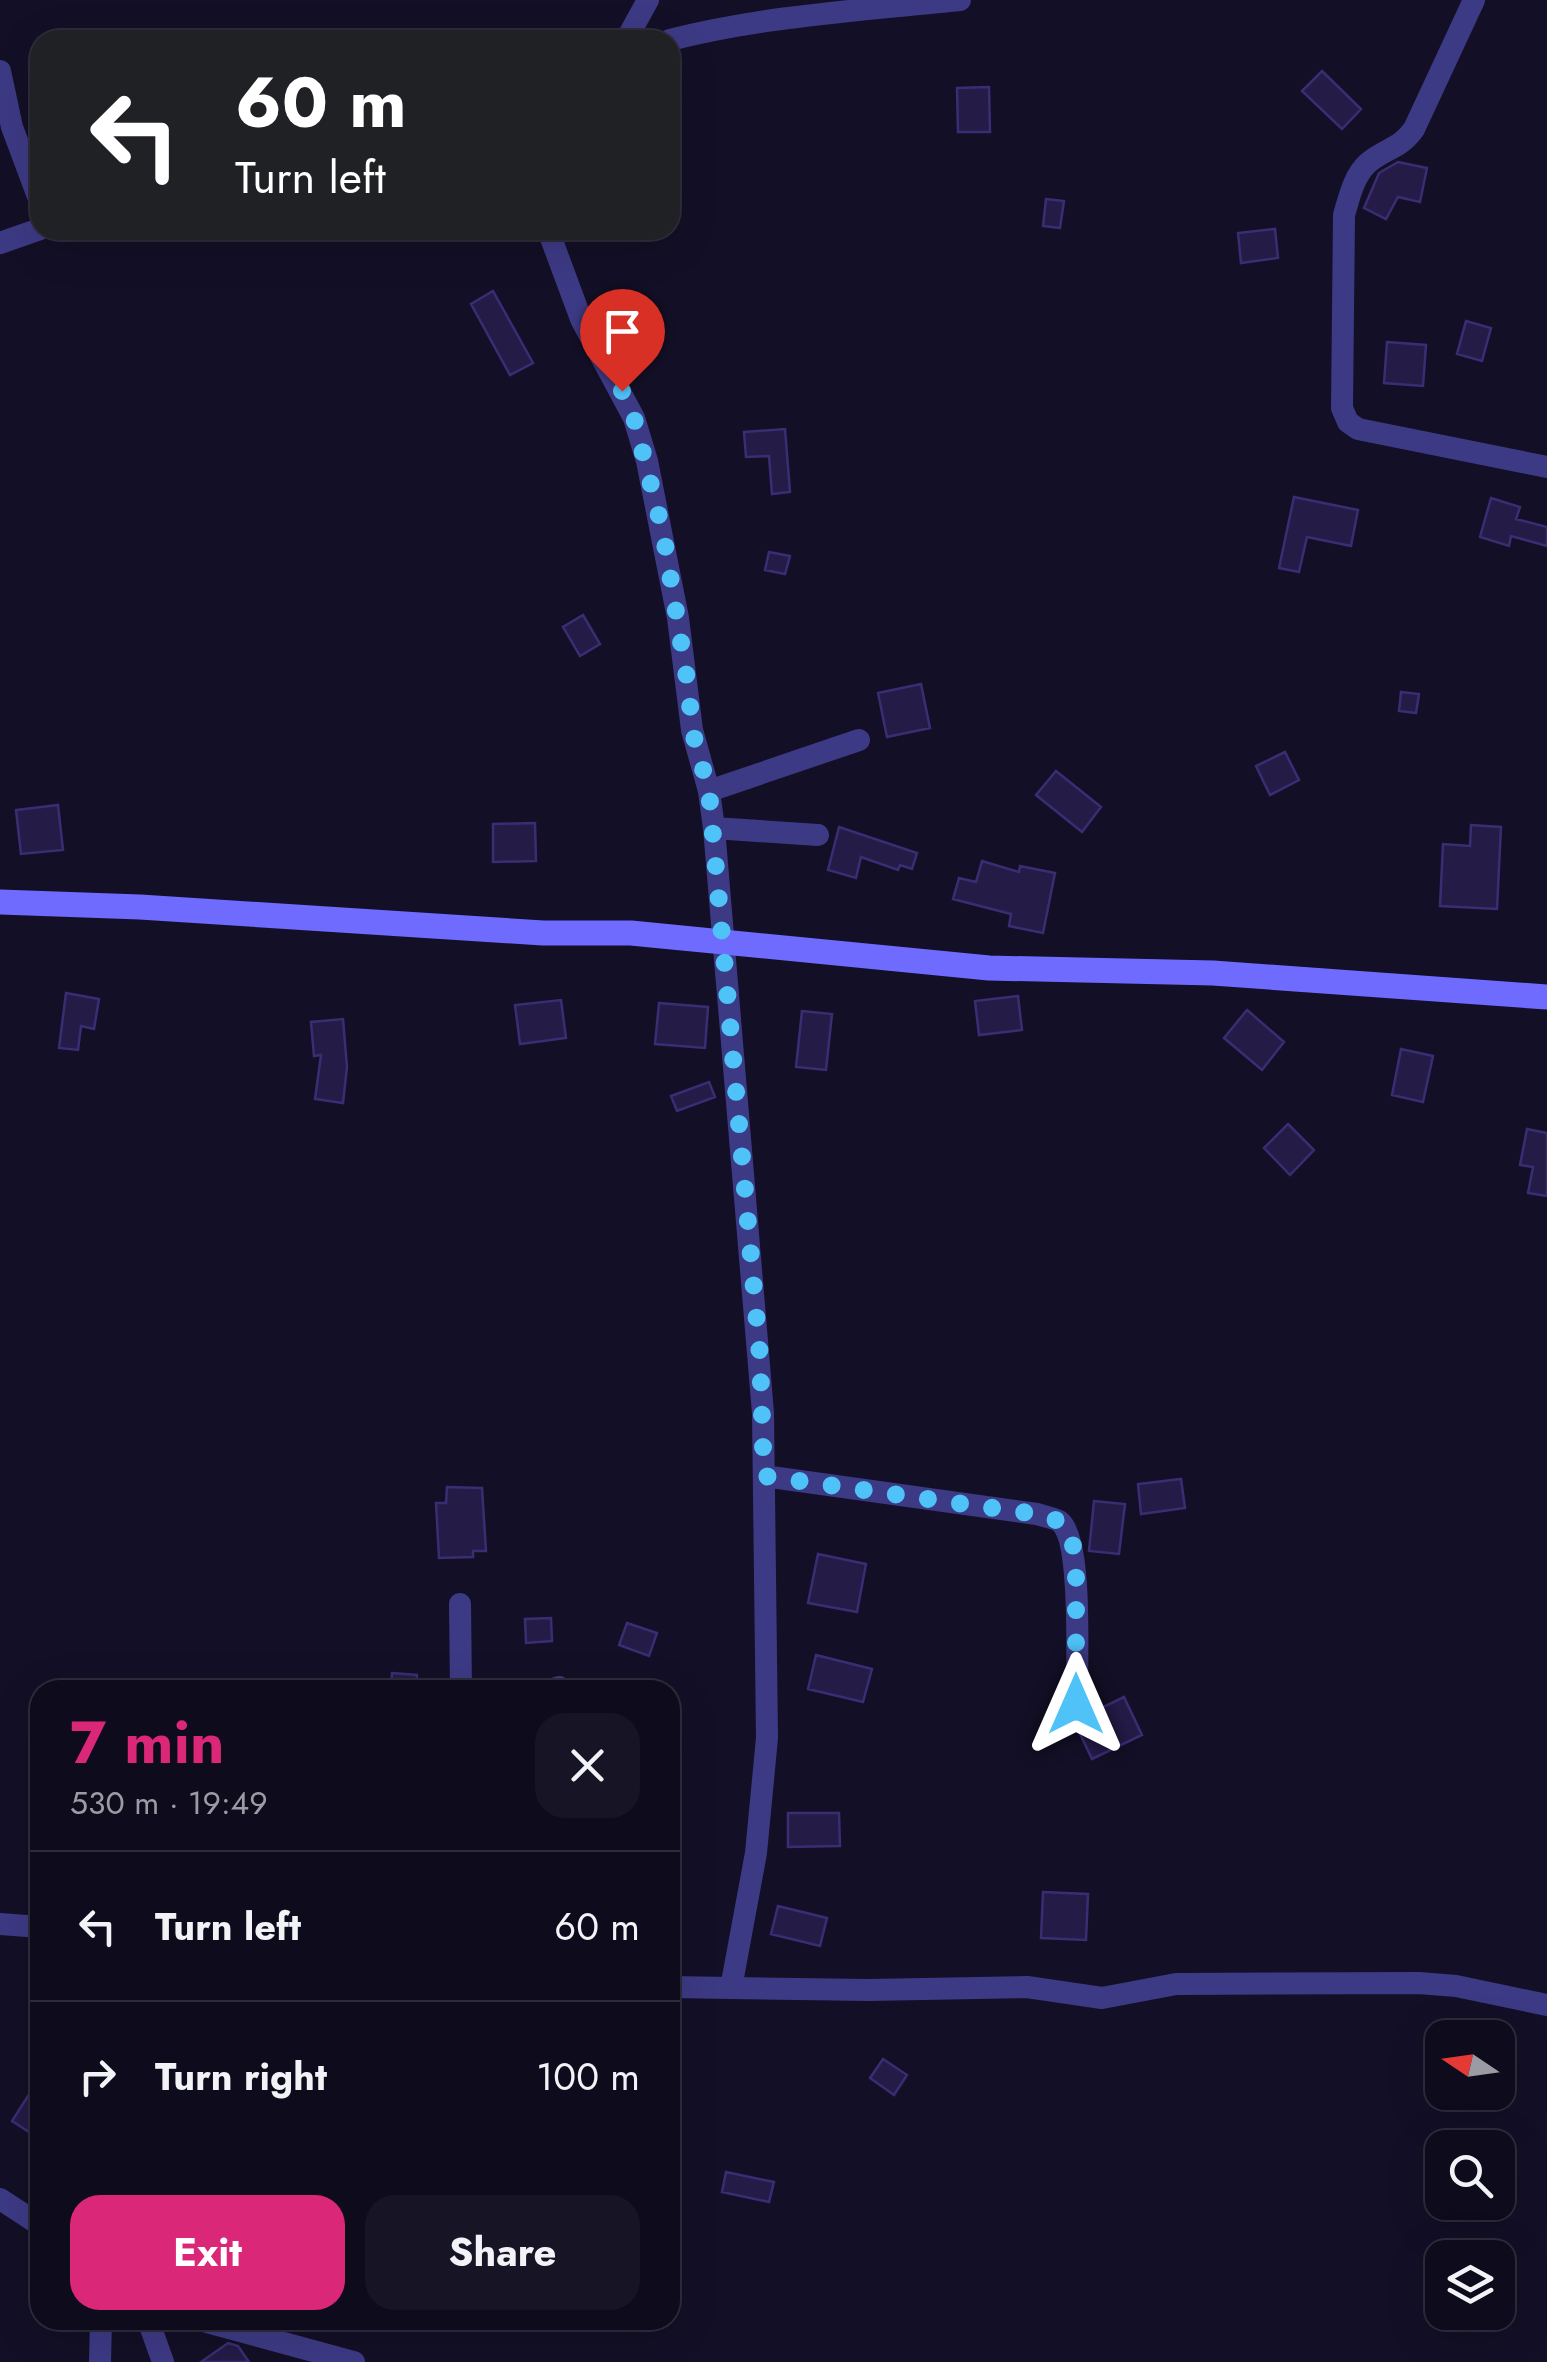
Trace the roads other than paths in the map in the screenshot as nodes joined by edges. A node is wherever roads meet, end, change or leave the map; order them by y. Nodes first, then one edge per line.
1 (648, 0) edge
2 (960, 0) edge
3 (1474, 0) edge
4 (632, 30) edge
5 (680, 38) edge
6 (0, 71) edge
7 (30, 176) edge
8 (30, 233) edge
9 (552, 240) edge
10 (0, 243) edge
11 (1547, 467) edge
12 (858, 740) dead end
13 (709, 791) junction
14 (714, 828) junction
15 (818, 835) dead end
16 (0, 902) edge
17 (722, 944) junction
18 (1547, 998) edge
19 (764, 1476) junction
20 (460, 1604) dead end
21 (462, 1680) edge
22 (1076, 1704) dead end
23 (0, 1924) edge
24 (30, 1926) edge
25 (680, 1987) edge
26 (731, 1988) junction
27 (1547, 2005) edge
28 (0, 2199) edge
29 (30, 2218) edge
30 (100, 2330) edge
31 (152, 2330) edge
32 (235, 2330) edge
33 (100, 2362) edge
34 (163, 2362) edge
35 (354, 2362) edge

1 - 4 street
2 - 5 street
3 - 11 street
6 - 7 street
8 - 10 street
9 - 13 street
12 - 13 street
13 - 14 street
14 - 15 street
14 - 17 street
16 - 17 street
17 - 18 street
17 - 19 street
19 - 22 street
19 - 26 street
20 - 21 street
23 - 24 street
25 - 26 street
26 - 27 street
28 - 29 street
30 - 33 street
31 - 34 street
32 - 35 street

